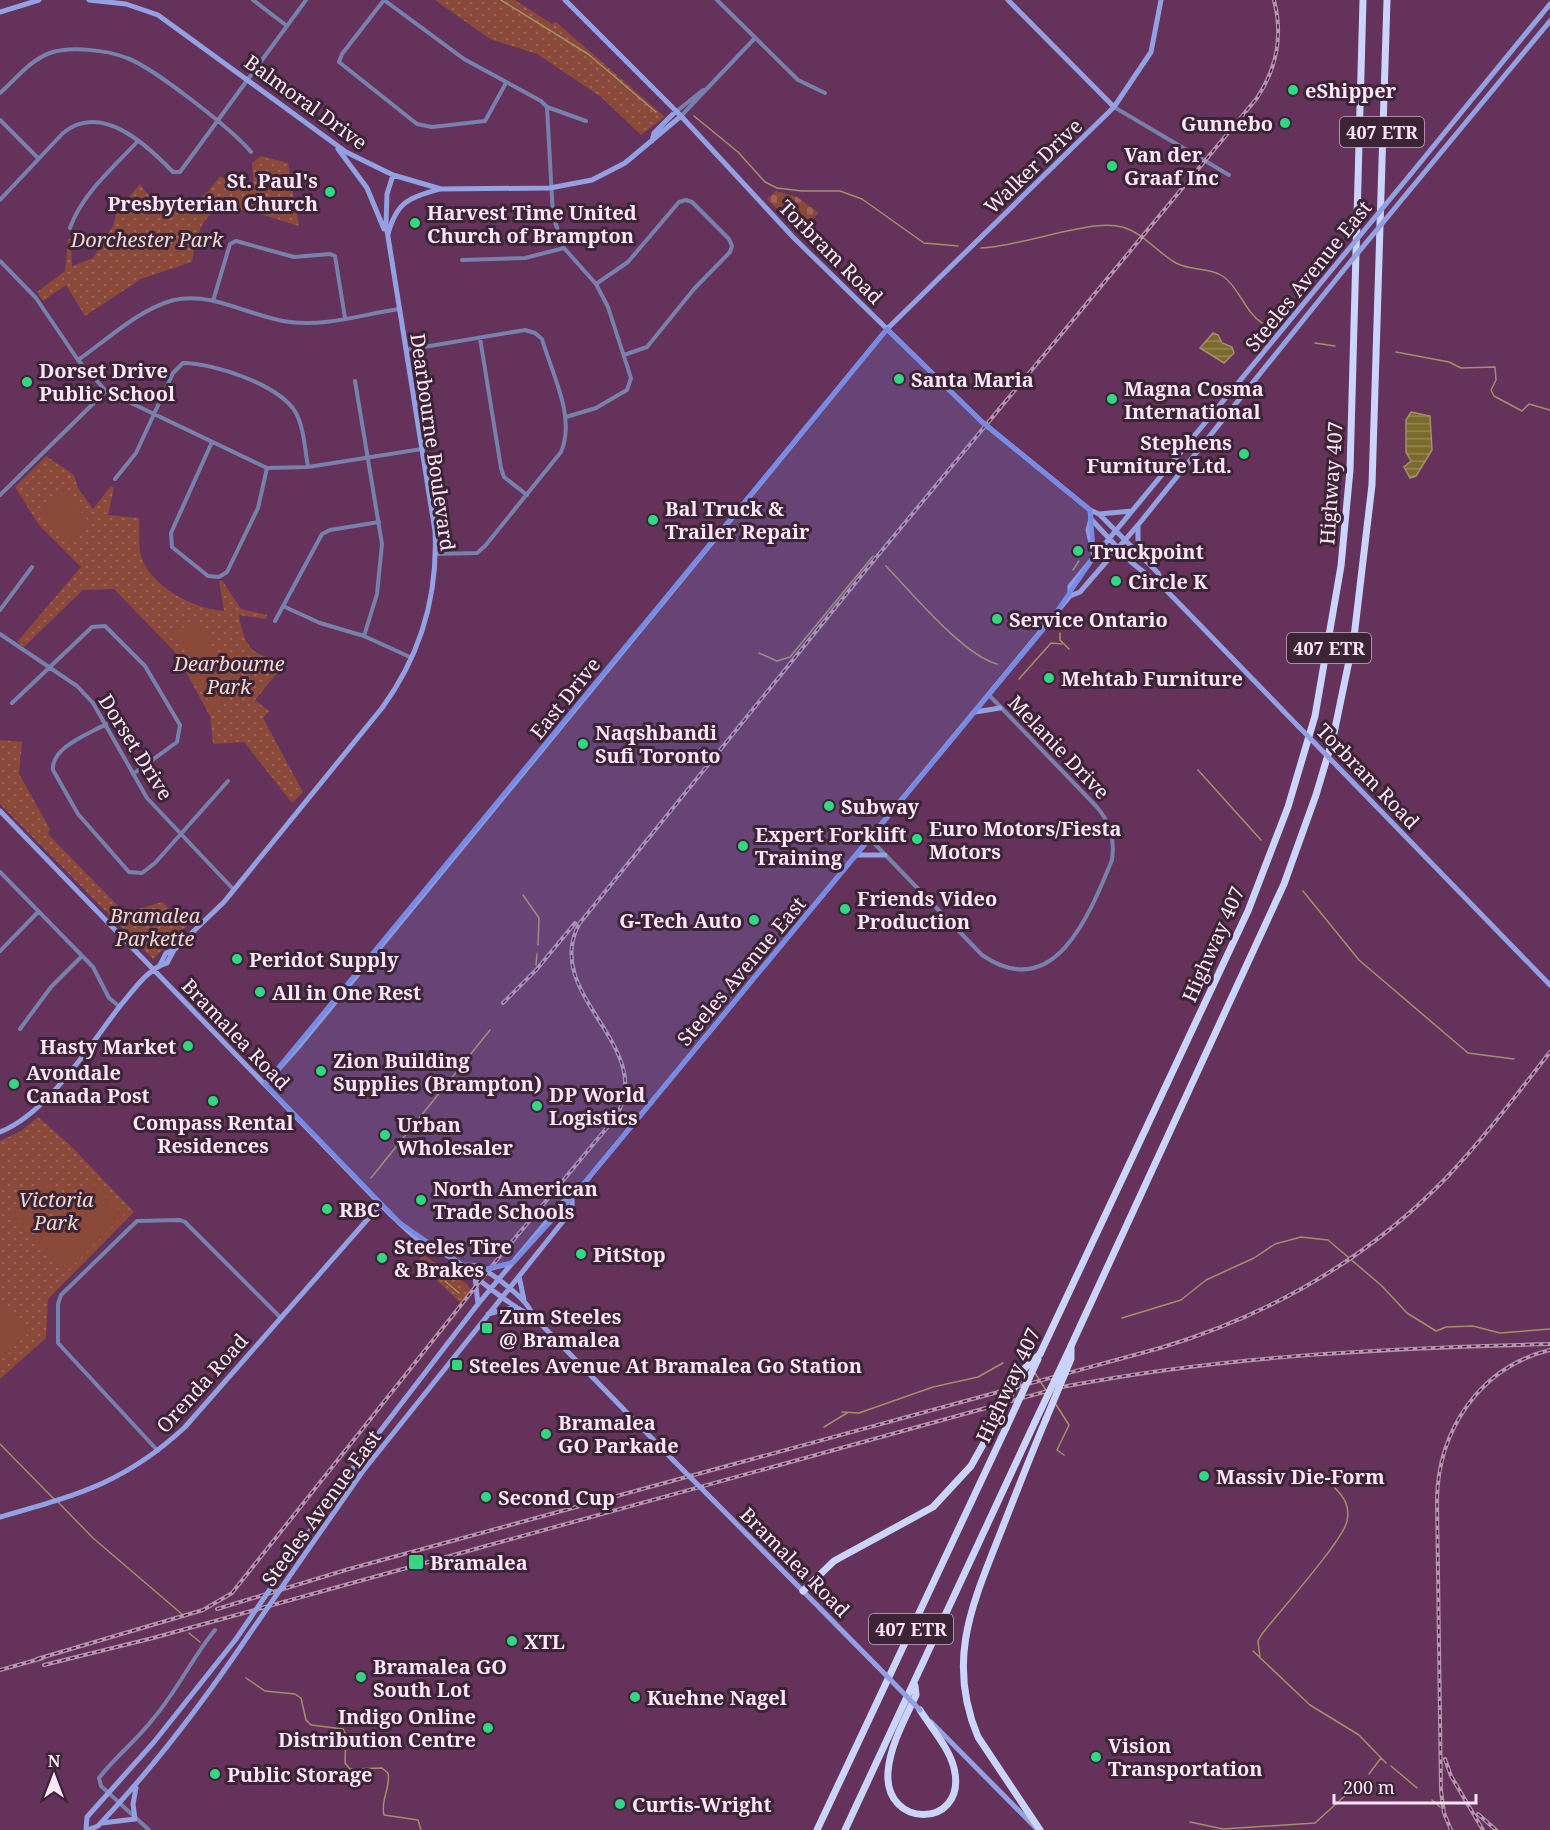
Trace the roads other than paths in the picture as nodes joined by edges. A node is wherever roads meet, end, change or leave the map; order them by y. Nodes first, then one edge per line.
1 (39, 0) edge
2 (89, 0) edge
3 (253, 0) edge
4 (306, 0) edge
5 (384, 0) edge
6 (566, 0) edge
7 (717, 0) edge
8 (1008, 0) edge
9 (1161, 0) edge
10 (1363, 0) edge
11 (1387, 0) edge
12 (1392, 0) edge
13 (106, 1) edge
14 (1550, 4) edge
15 (0, 12) edge
16 (1387, 19) junction
17 (1550, 21) edge
18 (287, 26) junction
19 (755, 38) junction
20 (248, 79) junction
21 (506, 83) junction
22 (0, 93) edge
23 (825, 93) dead end
24 (548, 107) junction
25 (1114, 107) junction
26 (679, 114) junction
27 (0, 120) edge
28 (215, 120) junction
29 (586, 121) dead end
30 (137, 142) junction
31 (332, 142) junction
32 (251, 152) dead end
33 (38, 158) junction
34 (393, 175) junction
35 (1229, 175) dead end
36 (550, 188) junction
37 (441, 189) junction
38 (0, 200) edge
39 (70, 228) dead end
40 (387, 239) junction
41 (564, 248) junction
42 (462, 260) dead end
43 (0, 261) edge
44 (596, 284) junction
45 (213, 301) junction
46 (399, 309) junction
47 (345, 318) junction
48 (887, 329) junction
49 (480, 338) junction
50 (406, 350) junction
51 (624, 355) junction
52 (78, 360) junction
53 (355, 381) dead end
54 (106, 391) junction
55 (153, 415) junction
56 (566, 417) junction
57 (212, 442) junction
58 (422, 449) junction
59 (369, 457) junction
60 (308, 467) junction
61 (267, 468) junction
62 (115, 479) dead end
63 (0, 495) edge
64 (527, 495) junction
65 (1090, 510) junction
66 (1132, 512) junction
67 (1099, 514) junction
68 (1091, 519) junction
69 (379, 522) junction
70 (1138, 525) junction
71 (1116, 531) junction
72 (1109, 539) junction
73 (1125, 540) junction
74 (1118, 548) junction
75 (435, 554) junction
76 (1094, 556) junction
77 (1148, 562) junction
78 (32, 567) dead end
79 (1164, 588) junction
80 (1070, 596) junction
81 (285, 607) junction
82 (0, 610) edge
83 (275, 621) dead end
84 (0, 634) edge
85 (364, 636) junction
86 (412, 658) junction
87 (49, 667) junction
88 (989, 695) junction
89 (12, 703) dead end
90 (1000, 708) junction
91 (975, 712) junction
92 (106, 724) junction
93 (134, 774) junction
94 (228, 781) dead end
95 (0, 811) edge
96 (182, 836) junction
97 (870, 839) junction
98 (856, 855) junction
99 (885, 855) junction
100 (0, 872) edge
101 (234, 890) junction
102 (38, 912) junction
103 (0, 951) edge
104 (82, 956) junction
105 (154, 970) junction
106 (1550, 985) edge
107 (120, 1007) junction
108 (20, 1029) dead end
109 (265, 1084) junction
110 (0, 1132) edge
111 (572, 1198) junction
112 (381, 1204) junction
113 (514, 1262) junction
114 (461, 1265) junction
115 (483, 1270) junction
116 (519, 1276) junction
117 (475, 1277) junction
118 (498, 1281) junction
119 (492, 1288) junction
120 (508, 1288) junction
121 (502, 1295) junction
122 (524, 1300) junction
123 (478, 1304) junction
124 (516, 1307) junction
125 (487, 1315) junction
126 (532, 1315) junction
127 (280, 1317) junction
128 (1071, 1346) junction
129 (1040, 1354) junction
130 (159, 1451) junction
131 (355, 1465) junction
132 (363, 1471) junction
133 (0, 1517) edge
134 (803, 1591) junction
135 (215, 1630) dead end
136 (915, 1682) junction
137 (920, 1710) junction
138 (138, 1783) junction
139 (109, 1794) junction
140 (119, 1804) junction
141 (135, 1819) junction
142 (101, 1823) junction
143 (86, 1830) edge
144 (149, 1830) edge
145 (817, 1830) edge
146 (845, 1830) edge
147 (1039, 1830) edge

1 - 15 main road
2 - 13 main road, Balmoral Drive
3 - 18 street
4 - 18 street
5 - 21 street
5 - 21 street
6 - 26 main road, Torbram Road
7 - 19 street
8 - 25 main road
9 - 25 main road, Walker Drive
10 - 129 highway, Highway 407 / 407 ETR
11 - 16 highway, Highway 407 / 407 ETR
12 - 16 highway
13 - 20 main road, Balmoral Drive
14 - 66 main road, Steeles Avenue East, bridge
16 - 128 highway, Highway 407 / 407 ETR
17 - 70 main road, Steeles Avenue East, bridge
18 - 20 street
19 - 23 street
19 - 26 street
20 - 28 street
20 - 31 main road, Balmoral Drive
21 - 24 street
22 - 28 street
24 - 29 street
24 - 36 street
25 - 35 street
25 - 48 main road, Walker Drive
26 - 36 main road, Balmoral Drive
26 - 48 main road, Torbram Road
27 - 33 street
28 - 30 street
28 - 32 street
30 - 33 street
30 - 39 street
31 - 34 main road, Balmoral Drive
31 - 40 main road
33 - 38 street
34 - 37 main road, Balmoral Drive
34 - 40 main road, Dearbourne Boulevard
36 - 37 main road, Balmoral Drive
36 - 41 street
37 - 40 main road
40 - 46 main road, Dearbourne Boulevard
41 - 42 street
41 - 44 street
43 - 52 street
44 - 51 street
44 - 51 street
45 - 47 street
45 - 47 street
45 - 52 street
46 - 47 street
46 - 50 main road, Dearbourne Boulevard
48 - 65 main road, Torbram Road
48 - 109 main road, East Drive
49 - 50 street
49 - 56 street
49 - 64 street
50 - 58 main road, Dearbourne Boulevard
51 - 56 street
52 - 54 street
53 - 59 street
54 - 55 street
54 - 63 street
55 - 57 street
55 - 60 street
55 - 62 street
56 - 64 street
57 - 61 street
57 - 61 street
58 - 59 street
58 - 75 main road, Dearbourne Boulevard
59 - 60 street
59 - 69 street
60 - 61 street
64 - 75 street
65 - 67 main road, Torbram Road
65 - 68 main road
66 - 67 main road
66 - 71 main road, Steeles Avenue East
67 - 71 main road, Torbram Road
68 - 72 main road, Torbram Road
68 - 76 main road
69 - 81 street
69 - 85 street
70 - 73 main road, Steeles Avenue East
70 - 77 main road
71 - 72 main road, Steeles Avenue East
71 - 73 main road, Torbram Road
72 - 74 main road, Torbram Road
72 - 76 main road, Steeles Avenue East
73 - 74 main road, Steeles Avenue East
73 - 77 main road, Torbram Road
74 - 79 main road, Torbram Road
74 - 80 main road, Steeles Avenue East
75 - 86 main road, Dearbourne Boulevard
76 - 80 main road, Steeles Avenue East
77 - 79 main road, Torbram Road
78 - 82 street
79 - 106 main road, Torbram Road, bridge
80 - 88 main road, Steeles Avenue East
81 - 83 street
81 - 85 street
84 - 87 street, Dorset Drive
85 - 86 street
86 - 101 main road, Dearbourne Boulevard
87 - 89 street
87 - 92 street, Dorset Drive
87 - 93 street
88 - 90 street, Melanie Drive
88 - 91 main road, Steeles Avenue East
90 - 91 main road
90 - 99 street, Melanie Drive
91 - 97 main road, Steeles Avenue East
92 - 93 street, Dorset Drive
92 - 96 street
93 - 96 street, Dorset Drive
94 - 96 street
95 - 105 main road, Bramalea Road
96 - 101 street, Dorset Drive
97 - 98 main road, Steeles Avenue East
97 - 99 street, Melanie Drive
98 - 99 main road
98 - 111 main road, Steeles Avenue East
100 - 102 street
101 - 105 main road, Dearbourne Boulevard
102 - 103 street
102 - 104 street
104 - 107 street
104 - 108 street
105 - 107 main road, Dearbourne Boulevard
105 - 109 main road, Bramalea Road
107 - 110 main road, Dearbourne Boulevard
109 - 112 main road, Bramalea Road
111 - 113 main road, Steeles Avenue East
111 - 116 main road, Steeles Avenue East
112 - 114 main road, Bramalea Road
112 - 127 main road, Orenda Road
113 - 115 main road
113 - 118 main road, Steeles Avenue East
114 - 115 main road, Bramalea Road
114 - 117 main road, Bramalea Road
115 - 118 main road, Bramalea Road
116 - 120 main road, Steeles Avenue East
116 - 122 main road
117 - 119 main road, Bramalea Road
117 - 123 main road
118 - 119 main road, Steeles Avenue East
118 - 120 main road, Bramalea Road
119 - 121 main road, Bramalea Road
119 - 123 main road, Steeles Avenue East
120 - 121 main road, Steeles Avenue East
120 - 122 main road, Bramalea Road
121 - 124 main road, Bramalea Road
121 - 125 main road, Steeles Avenue East
122 - 126 main road, Bramalea Road
123 - 131 main road, Steeles Avenue East
124 - 125 main road
124 - 126 main road, Bramalea Road
125 - 132 main road, Steeles Avenue East
126 - 134 main road, Bramalea Road, bridge
127 - 130 main road, Orenda Road
127 - 130 street
128 - 136 highway, Highway 407 / 407 ETR, bridge
128 - 147 highway, bridge
129 - 134 highway, bridge
129 - 145 highway, Highway 407 / 407 ETR, bridge
130 - 133 main road, Orenda Road
131 - 132 main road
131 - 139 main road, Steeles Avenue East, bridge
132 - 138 main road, Steeles Avenue East, bridge
134 - 137 main road, Bramalea Road, bridge
135 - 139 street
136 - 137 highway
136 - 146 highway, Highway 407 / 407 ETR
137 - 147 main road, Bramalea Road
138 - 140 main road, Steeles Avenue East
138 - 141 main road
139 - 140 street
139 - 143 main road, Steeles Avenue East
140 - 141 street
140 - 142 main road, Steeles Avenue East
141 - 142 main road
141 - 144 street
142 - 143 main road, Steeles Avenue East

